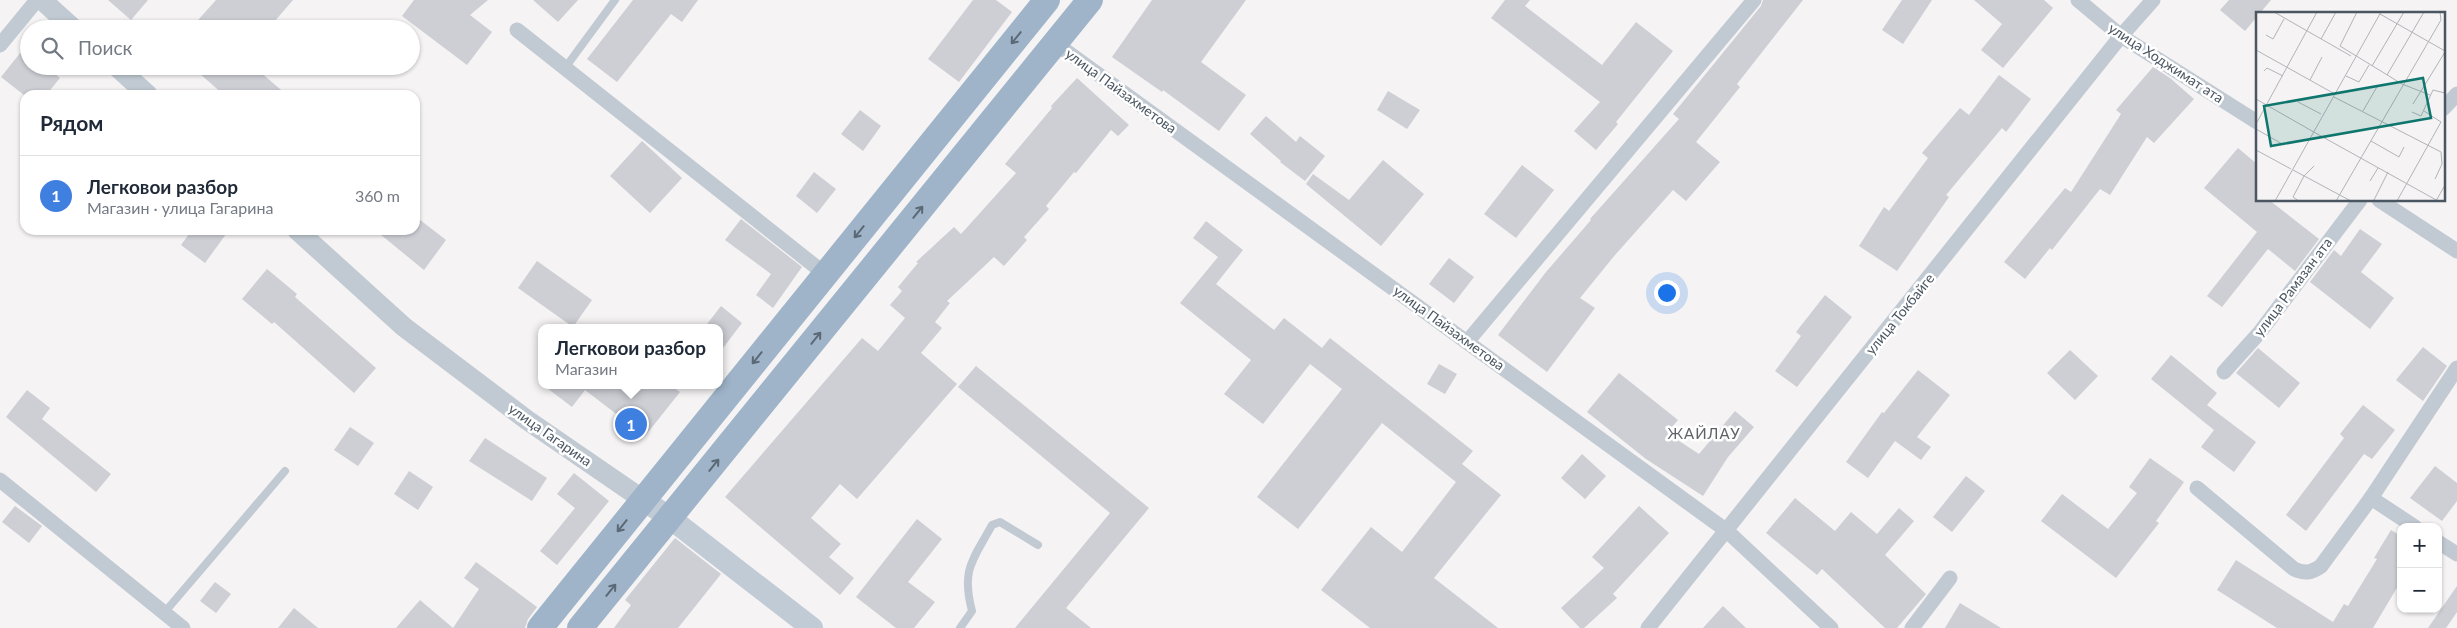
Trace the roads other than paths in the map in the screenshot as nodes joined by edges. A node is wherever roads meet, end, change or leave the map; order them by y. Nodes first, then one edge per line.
1 (37, 0) edge
2 (42, 0) edge
3 (615, 0) edge
4 (1047, 0) edge
5 (1090, 0) edge
6 (1754, 0) edge
7 (2078, 0) edge
8 (2153, 0) edge
9 (21, 20) edge
10 (64, 20) edge
11 (20, 21) edge
12 (516, 30) dead end
13 (2121, 36) junction
14 (1055, 43) junction
15 (0, 45) edge
16 (565, 68) junction
17 (126, 75) edge
18 (142, 90) edge
19 (2457, 94) edge
20 (2444, 108) edge
21 (2256, 121) edge
22 (2359, 201) edge
23 (2381, 201) edge
24 (303, 235) edge
25 (2457, 251) edge
26 (825, 274) junction
27 (1468, 342) junction
28 (2457, 368) edge
29 (2224, 372) dead end
30 (285, 471) dead end
31 (0, 480) edge
32 (2197, 488) dead end
33 (2371, 498) junction
34 (642, 500) junction
35 (670, 518) junction
36 (2409, 523) edge
37 (1727, 531) junction
38 (1038, 545) dead end
39 (2442, 545) edge
40 (2457, 554) edge
41 (1950, 578) dead end
42 (164, 613) junction
43 (183, 628) edge
44 (540, 628) edge
45 (580, 628) edge
46 (812, 628) edge
47 (960, 628) edge
48 (1648, 628) edge
49 (1830, 628) edge
50 (1912, 628) edge

1 - 9 street
2 - 10 street
3 - 16 lane
4 -> 26 highway
5 - 14 highway
6 - 27 street
7 - 13 street, улица Ходжимат ата
8 - 13 street, улица Токбайге
11 - 15 street
12 - 16 street
13 - 21 street, улица Ходжимат ата
13 - 37 street, улица Токбайге
14 - 27 street, улица Пайзахметова
35 -> 14 highway
16 - 26 street
17 - 18 street
19 - 20 street
22 - 29 street, улица Рамазан ата
23 - 25 street
24 - 34 street, улица Гагарина
26 -> 34 highway
27 - 37 street, улица Пайзахметова
28 - 33 street
30 - 42 lane
31 - 42 street
32 - 33 street
33 - 36 street
34 - 35 main road, улица Гагарина
34 -> 44 highway
45 -> 35 highway
35 - 46 main road, улица Гагарина
37 - 48 street, улица Токбайге
37 - 49 street, улица Пайзахметова
38 - 47 lane
39 - 40 street
41 - 50 street
42 - 43 street

